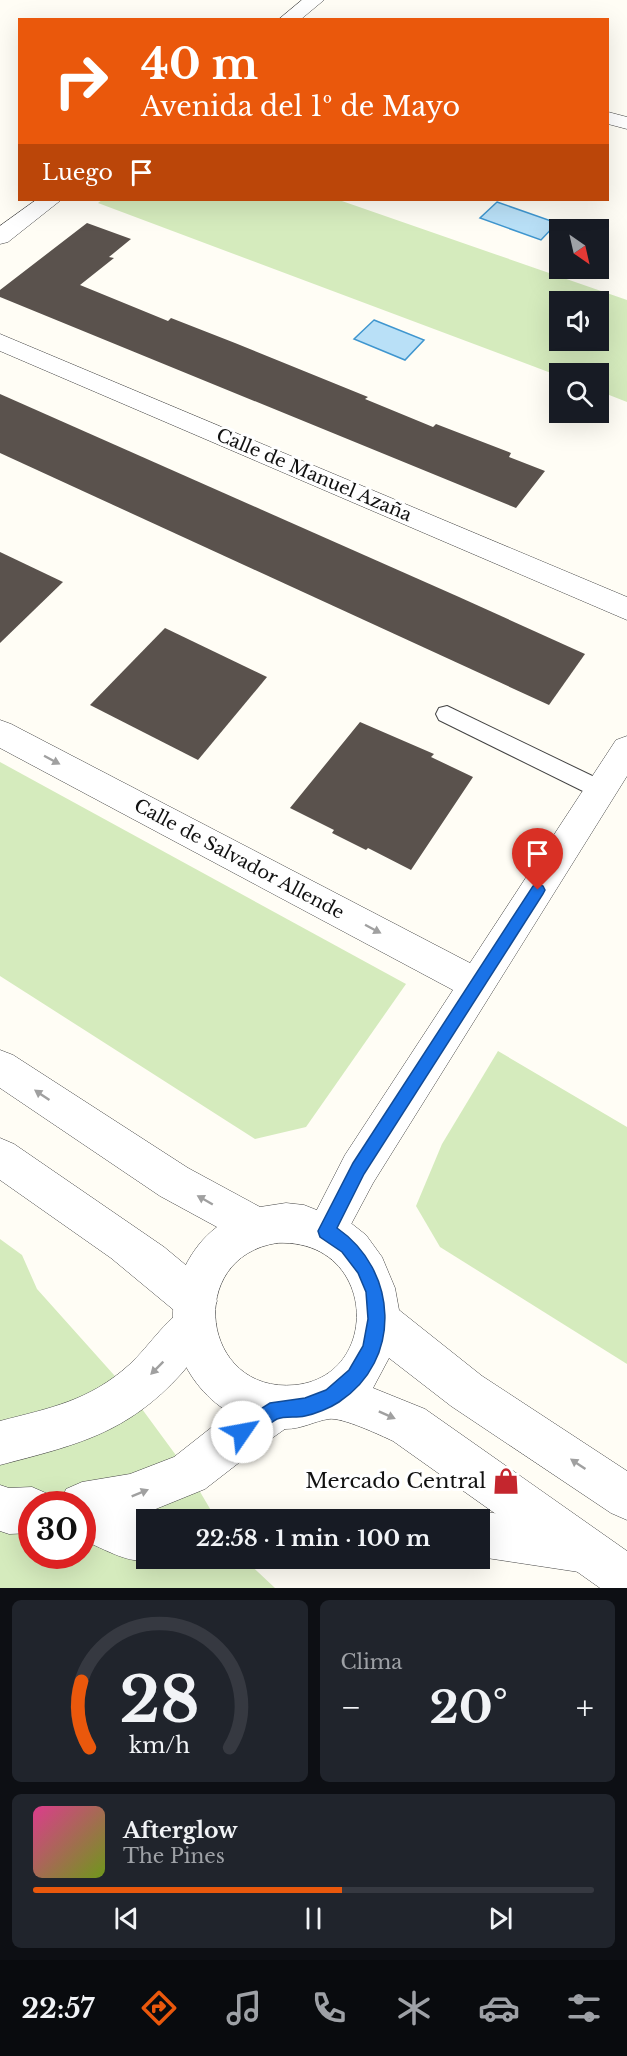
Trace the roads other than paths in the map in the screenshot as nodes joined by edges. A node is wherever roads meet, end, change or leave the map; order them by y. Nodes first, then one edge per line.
1 (314, 0) edge
2 (290, 18) edge
3 (609, 117) edge
4 (627, 123) edge
5 (49, 201) edge
6 (0, 237) edge
7 (0, 342) edge
8 (627, 609) edge
9 (447, 714) dead end
10 (0, 733) edge
11 (627, 749) edge
12 (601, 790) junction
13 (478, 985) junction
14 (0, 1067) edge
15 (0, 1157) edge
16 (257, 1227) junction
17 (326, 1231) junction
18 (195, 1312) junction
19 (377, 1319) junction
20 (332, 1397) junction
21 (277, 1409) junction
22 (0, 1443) edge
23 (627, 1497) edge
24 (96, 1503) edge
25 (0, 1508) edge
26 (18, 1511) edge
27 (96, 1523) edge
28 (490, 1536) edge
29 (136, 1538) edge
30 (586, 1550) junction
31 (627, 1579) edge

1 - 2 street
3 - 4 street
5 - 6 street
7 - 8 street, Calle de Manuel Azaña
9 - 12 lane
10 -> 13 street, Calle de Salvador Allende
11 - 12 street
12 - 13 street
13 - 17 street
16 -> 14 street
15 - 18 street
16 - 17 street
16 - 18 street
17 - 19 street
18 - 21 street
18 -> 22 street
19 - 20 street
23 -> 19 street
20 - 21 street
20 -> 30 street
24 -> 21 street
25 - 26 street
27 - 29 street
28 - 30 street
30 - 31 street

